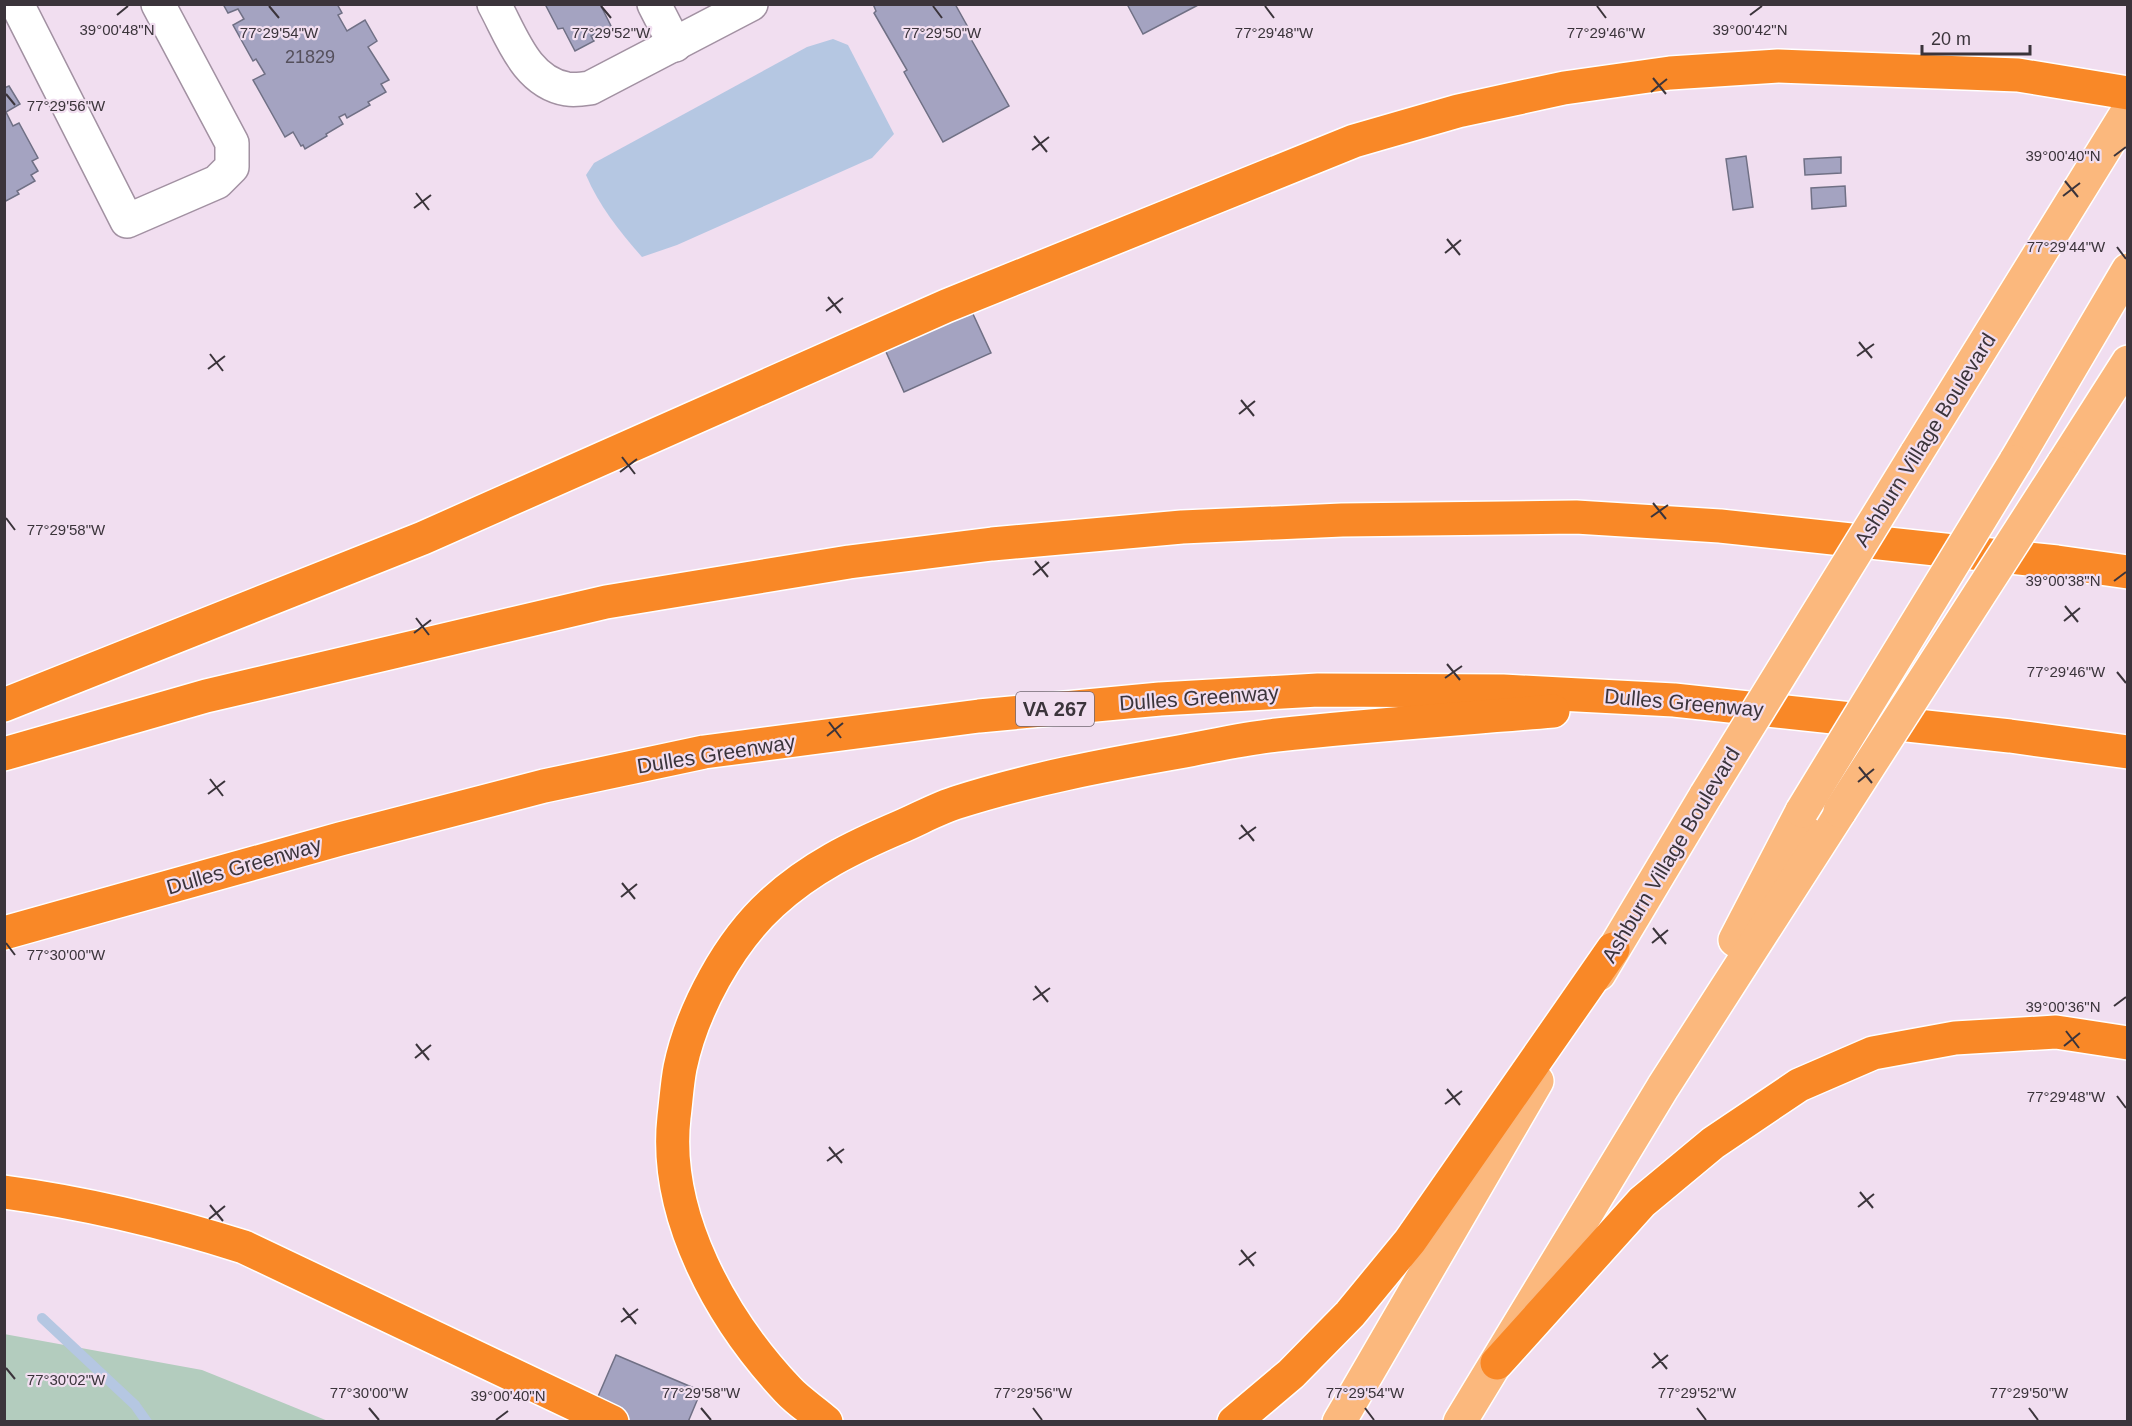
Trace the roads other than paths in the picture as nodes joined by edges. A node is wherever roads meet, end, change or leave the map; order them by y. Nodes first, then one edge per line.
1 (17, 4) edge
2 (158, 4) edge
3 (494, 4) edge
4 (654, 4) edge
5 (751, 4) edge
6 (675, 45) junction
7 (2127, 93) edge
8 (2127, 111) edge
9 (2127, 270) edge
10 (2127, 363) edge
11 (2127, 572) edge
12 (1674, 700) junction
13 (4, 705) edge
14 (2127, 752) edge
15 (4, 754) edge
16 (4, 933) edge
17 (1613, 949) junction
18 (2127, 1043) edge
19 (1663, 1087) junction
20 (4, 1192) edge
21 (1497, 1363) junction
22 (612, 1422) edge
23 (826, 1422) edge
24 (1234, 1422) edge
25 (1339, 1422) edge
26 (1460, 1422) edge

1 - 2 street
3 - 6 street
4 - 6 street
5 - 6 street
7 - 13 highway
8 - 17 main road, Ashburn Village Boulevard, bridge
9 - 19 main road, bridge
10 - 19 main road, bridge
11 - 15 highway
12 - 14 highway, Dulles Greenway / VA 267
12 - 16 highway, Dulles Greenway / VA 267
12 - 23 highway
17 - 24 highway
17 - 25 main road, Ashburn Village Boulevard
18 - 21 highway
19 - 21 main road
20 - 22 highway
21 - 26 main road

